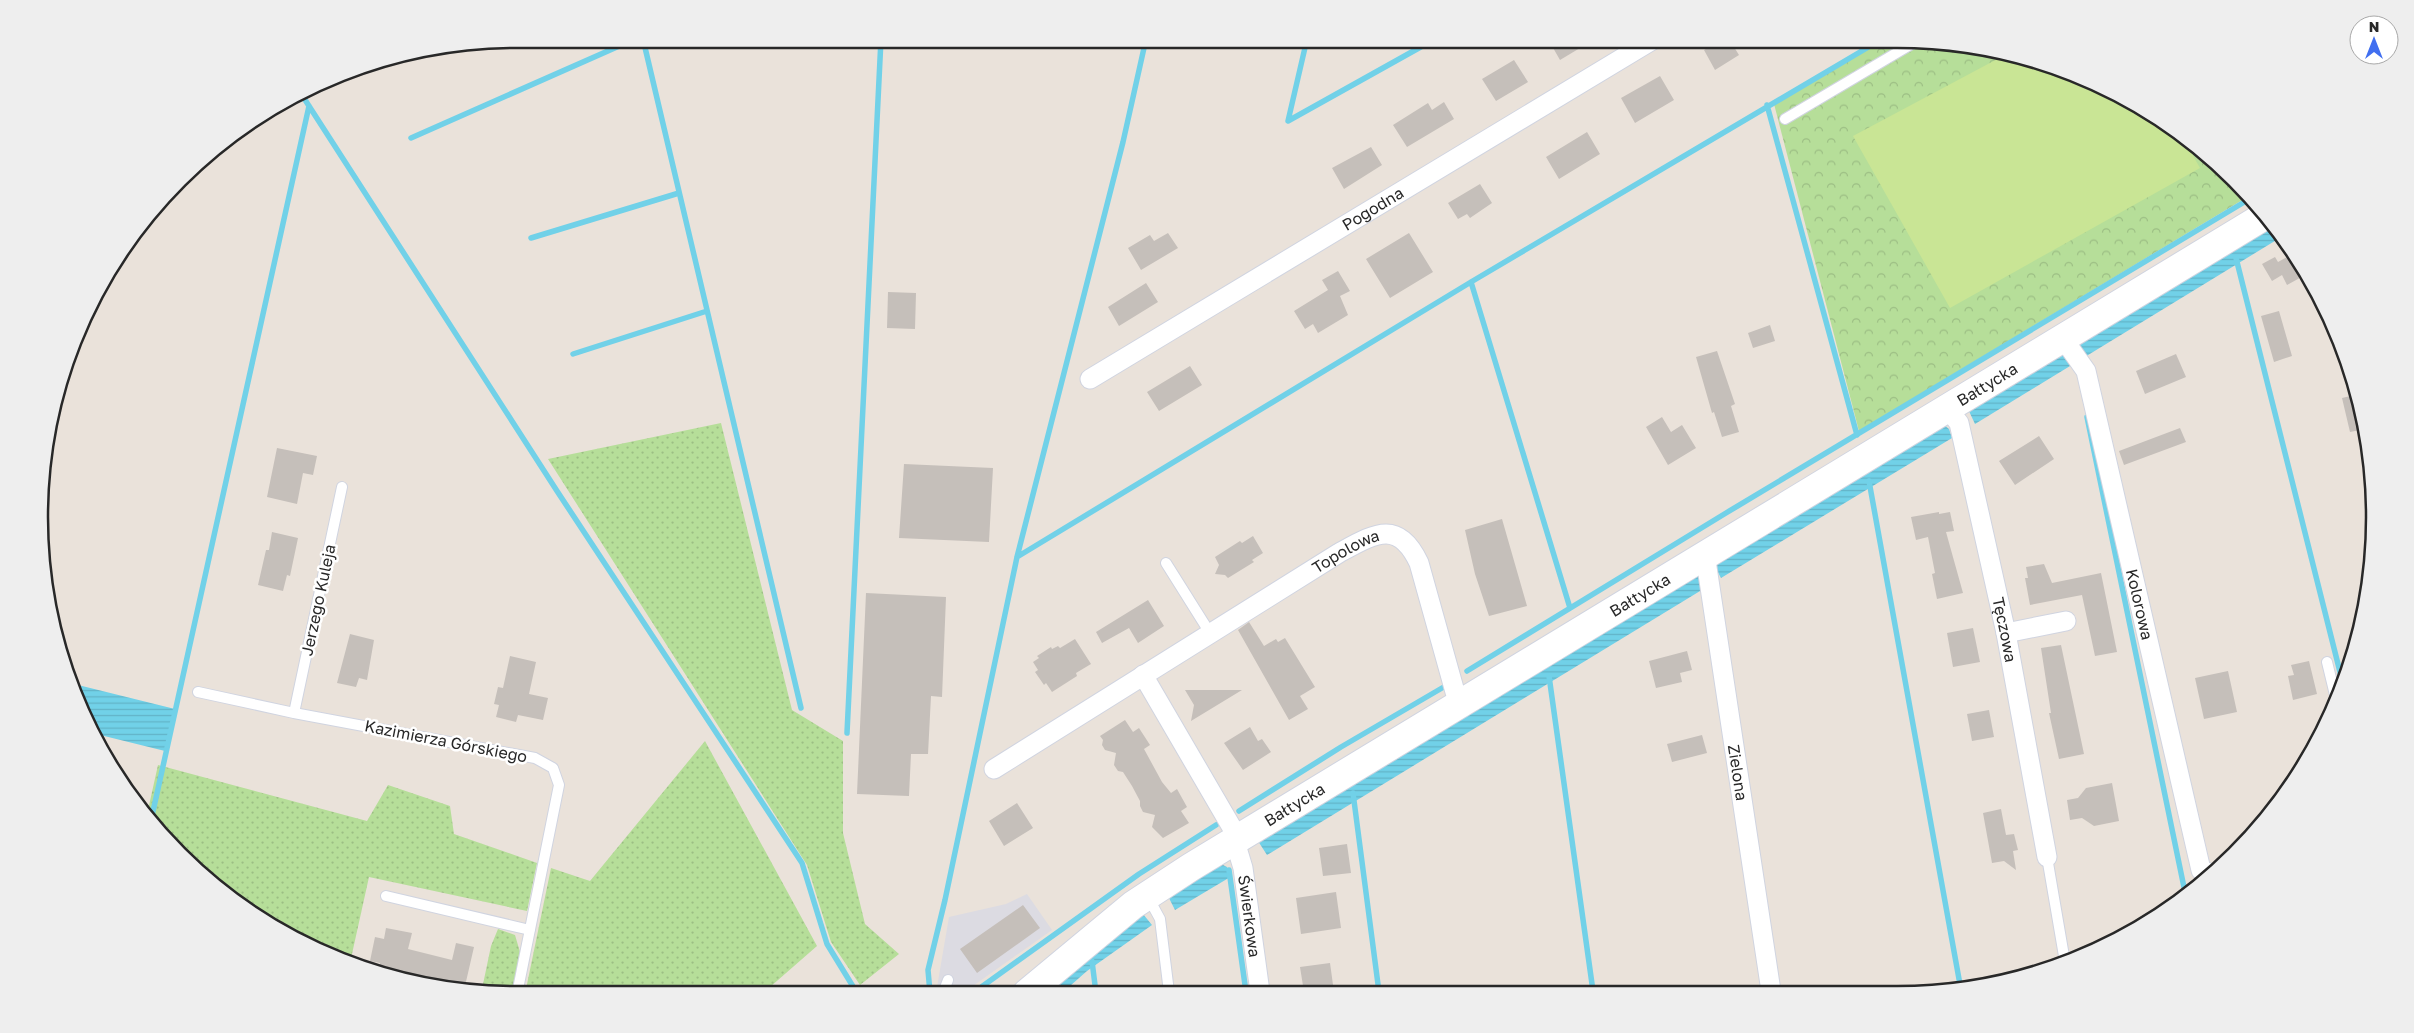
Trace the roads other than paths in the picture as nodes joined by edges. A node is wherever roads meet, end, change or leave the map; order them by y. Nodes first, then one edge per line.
1 (1639, 48) edge
2 (1904, 48) edge
3 (1785, 118) dead end
4 (2259, 218) edge
5 (2066, 342) junction
6 (1090, 379) dead end
7 (1947, 408) junction
8 (342, 487) dead end
9 (1705, 554) junction
10 (1166, 562) dead end
11 (2066, 621) dead end
12 (2006, 633) junction
13 (1210, 634) junction
14 (2328, 662) dead end
15 (1143, 675) junction
16 (2334, 689) edge
17 (198, 692) dead end
18 (1461, 702) junction
19 (294, 713) junction
20 (994, 769) dead end
21 (1235, 840) junction
22 (2047, 857) joint
23 (2205, 871) edge
24 (386, 896) dead end
25 (1147, 896) junction
26 (530, 930) junction
27 (2064, 955) edge
28 (948, 980) dead end
29 (519, 986) edge
30 (946, 986) edge
31 (1036, 986) edge
32 (1168, 986) edge
33 (1259, 986) edge
34 (1770, 986) edge

1 - 6 street, Pogodna
2 - 3 lane
4 - 5 main road, Bałtycka
5 - 7 main road, Bałtycka
5 - 23 street, Kolorowa
7 - 9 main road, Bałtycka
7 - 12 street, Tęczowa
8 - 19 lane, Jerzego Kuleja
9 - 18 main road, Bałtycka
9 - 34 street, Zielona
10 - 13 lane
11 - 12 street
12 - 22 street, Tęczowa
13 - 15 street, Topolowa
13 - 18 street, Topolowa
14 - 16 lane
15 - 20 street, Topolowa
15 - 21 street
17 - 19 lane, Kazimierza Górskiego
18 - 21 main road, Bałtycka
19 - 26 lane, Kazimierza Górskiego
21 - 25 main road, Bałtycka
21 - 33 street, Świerkowa
22 - 27 lane
24 - 26 lane
25 - 31 main road, Bałtycka
25 - 32 lane
26 - 29 lane, Kazimierza Górskiego
28 - 30 lane

